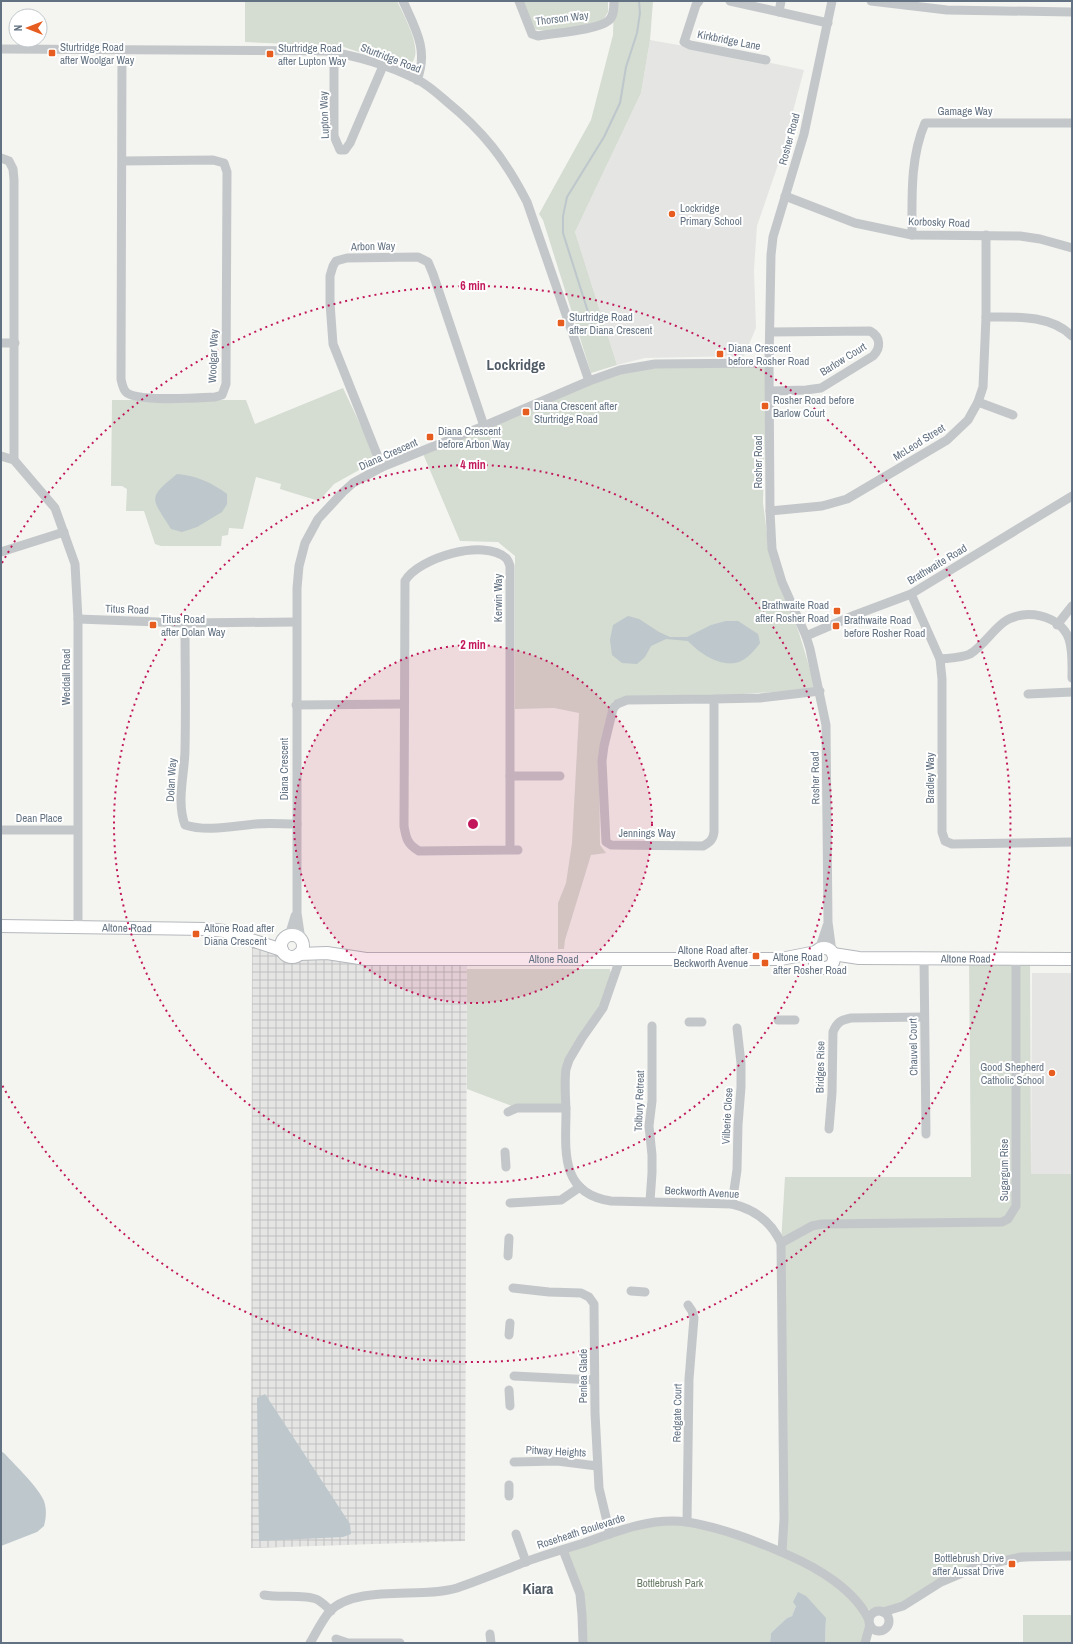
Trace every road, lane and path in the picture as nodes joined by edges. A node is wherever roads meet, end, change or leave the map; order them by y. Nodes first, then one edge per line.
1 (403, 1) edge
2 (519, 1) edge
3 (614, 1) edge
4 (698, 1) edge
5 (730, 1) edge
6 (781, 1) edge
7 (832, 1) edge
8 (871, 1) edge
9 (779, 12) junction
10 (1072, 12) edge
11 (828, 23) junction
12 (1, 49) edge
13 (122, 50) junction
14 (334, 52) junction
15 (766, 60) dead end
16 (383, 66) junction
17 (417, 80) junction
18 (1072, 123) edge
19 (1, 158) edge
20 (122, 161) junction
21 (785, 196) junction
22 (912, 235) junction
23 (986, 235) junction
24 (1072, 248) edge
25 (986, 317) junction
26 (770, 332) junction
27 (1072, 336) edge
28 (1, 343) edge
29 (15, 343) junction
30 (770, 363) junction
31 (589, 381) junction
32 (770, 391) junction
33 (978, 402) junction
34 (1013, 416) dead end
35 (484, 426) junction
36 (1, 456) edge
37 (14, 460) junction
38 (382, 466) junction
39 (1072, 496) edge
40 (770, 511) junction
41 (64, 532) junction
42 (1, 552) edge
43 (911, 594) junction
44 (1072, 606) edge
45 (78, 619) junction
46 (296, 622) junction
47 (185, 623) junction
48 (1057, 625) junction
49 (806, 636) junction
50 (940, 659) junction
51 (1072, 678) edge
52 (820, 691) junction
53 (1072, 692) edge
54 (1028, 694) dead end
55 (714, 699) junction
56 (404, 704) junction
57 (296, 705) junction
58 (510, 776) junction
59 (560, 776) dead end
60 (296, 824) junction
61 (1, 830) edge
62 (77, 830) junction
63 (1072, 842) edge
64 (828, 922) junction
65 (1, 926) edge
66 (78, 927) junction
67 (291, 941) junction
68 (818, 951) junction
69 (327, 953) junction
70 (299, 954) junction
71 (832, 957) junction
72 (781, 958) junction
73 (924, 958) junction
74 (615, 959) junction
75 (1072, 959) edge
76 (1014, 960) junction
77 (818, 965) junction
78 (924, 1017) junction
79 (778, 1020) dead end
80 (795, 1020) dead end
81 (689, 1022) dead end
82 (702, 1022) dead end
83 (652, 1026) dead end
84 (737, 1028) dead end
85 (566, 1108) junction
86 (508, 1112) dead end
87 (828, 1129) dead end
88 (926, 1134) dead end
89 (505, 1152) dead end
90 (506, 1167) dead end
91 (580, 1188) junction
92 (650, 1202) junction
93 (510, 1203) dead end
94 (732, 1204) junction
95 (509, 1238) dead end
96 (781, 1243) junction
97 (508, 1256) dead end
98 (513, 1288) dead end
99 (631, 1291) dead end
100 (645, 1292) dead end
101 (688, 1305) dead end
102 (510, 1323) dead end
103 (509, 1335) dead end
104 (514, 1376) dead end
105 (594, 1380) junction
106 (509, 1390) dead end
107 (510, 1406) dead end
108 (514, 1462) dead end
109 (597, 1466) junction
110 (509, 1485) dead end
111 (509, 1496) dead end
112 (687, 1522) junction
113 (516, 1534) dead end
114 (610, 1534) junction
115 (563, 1550) junction
116 (778, 1551) junction
117 (1072, 1556) edge
118 (526, 1562) junction
119 (264, 1595) dead end
120 (903, 1606) junction
121 (864, 1608) junction
122 (331, 1611) junction
123 (880, 1612) junction
124 (869, 1623) junction
125 (889, 1624) junction
126 (880, 1632) junction
127 (336, 1639) dead end
128 (310, 1643) edge
129 (400, 1643) edge
130 (583, 1643) edge
131 (865, 1643) edge
132 (868, 1643) edge

1 - 17 street
2 - 3 street, Thorson Way
4 - 15 street, Kirkbridge Lane
5 - 9 street
6 - 9 street
7 - 11 street, Rosher Road
8 - 10 street
9 - 11 street
11 - 21 street, Rosher Road
12 - 13 street, Sturtridge Road
13 - 14 street, Sturtridge Road
13 - 20 street, Woolgar Way
14 - 16 street, Sturtridge Road
14 - 16 street, Lupton Way
16 - 17 street, Sturtridge Road
17 - 31 street, Sturtridge Road
18 - 22 street, Gamage Way
19 - 29 street
20 - 20 street, Woolgar Way
21 - 22 street, Korbosky Road
21 - 26 street, Rosher Road
22 - 23 street, Korbosky Road
23 - 24 street, Korbosky Road
23 - 25 street, McLeod Street
25 - 27 street
25 - 33 street, McLeod Street
26 - 30 street, Rosher Road
26 - 32 street, Barlow Court
28 - 29 street
29 - 37 street
30 - 31 street, Diana Crescent
30 - 32 street, Rosher Road
31 - 35 street, Diana Crescent
32 - 40 street, Rosher Road
33 - 34 street
33 - 40 street, McLeod Street
35 - 38 street, Diana Crescent
35 - 38 street, Arbon Way
36 - 37 street
37 - 41 street, Weddall Road
38 - 46 street, Diana Crescent
39 - 43 street, Brathwaite Road
40 - 49 street, Rosher Road
41 - 42 street
41 - 45 street, Weddall Road
43 - 49 street, Brathwaite Road
43 - 50 street, Bradley Way
44 - 48 street
45 - 47 street, Titus Road
45 - 62 street, Weddall Road
46 - 47 street, Titus Road
46 - 57 street, Diana Crescent
47 - 60 street, Dolan Way
48 - 50 street
48 - 51 street
49 - 52 street, Rosher Road
50 - 63 street, Bradley Way
52 - 55 street, Jennings Way
52 - 64 street, Rosher Road
53 - 54 street
55 - 55 street, Jennings Way
56 - 57 street
56 - 58 street, Kerwin Way
56 - 58 street, Kerwin Way
57 - 60 street, Diana Crescent
58 - 59 street
60 - 67 street, Diana Crescent
61 - 62 street, Dean Place
62 - 66 street, Weddall Road
64 - 68 street, Rosher Road
64 - 71 street, Rosher Road
65 - 66 main road, Altone Road
66 - 67 main road, Altone Road
67 - 69 main road, Altone Road
67 - 70 main road
67 - 70 main road, Altone Road
68 - 71 main road
68 - 72 main road, Altone Road
68 - 77 main road
69 - 70 main road, Altone Road
69 - 74 main road, Altone Road
71 - 73 main road, Altone Road
71 - 77 main road
72 - 74 main road, Altone Road
72 - 77 main road, Altone Road
73 - 76 main road, Altone Road
73 - 78 street, Chauvel Court
74 - 85 street, Beckworth Avenue
75 - 76 main road, Altone Road
76 - 96 street, Sugargum Rise
78 - 87 street, Bridges Rise
78 - 88 street, Chauvel Court
79 - 80 street
81 - 82 street
83 - 92 street, Tolbury Retreat
84 - 94 street, Vilberie Close
85 - 86 street
85 - 91 street, Beckworth Avenue
89 - 90 street
91 - 92 street, Beckworth Avenue
91 - 93 street
92 - 94 street, Beckworth Avenue
94 - 96 street, Beckworth Avenue
95 - 97 street
96 - 116 street
98 - 105 street, Penlea Glade
99 - 100 street
101 - 112 street, Redgate Court
102 - 103 street
104 - 105 street
105 - 109 street, Penlea Glade
106 - 107 street
108 - 109 street, Pitway Heights
109 - 114 street, Penlea Glade
110 - 111 street
112 - 114 street, Roseheath Boulevarde
112 - 116 street, Roseheath Boulevarde
113 - 118 street
114 - 115 street, Roseheath Boulevarde
115 - 118 street, Roseheath Boulevarde
115 - 130 street
116 - 121 street, Roseheath Boulevarde
117 - 120 street
118 - 122 street, Roseheath Boulevarde
119 - 122 street
120 - 123 street
120 - 125 street
121 - 123 street, Roseheath Boulevarde
121 - 124 street, Roseheath Boulevarde
122 - 128 street, Roseheath Boulevarde
123 - 124 street
123 - 125 street
124 - 126 street
124 - 131 street
125 - 126 street
126 - 132 street
127 - 129 street

